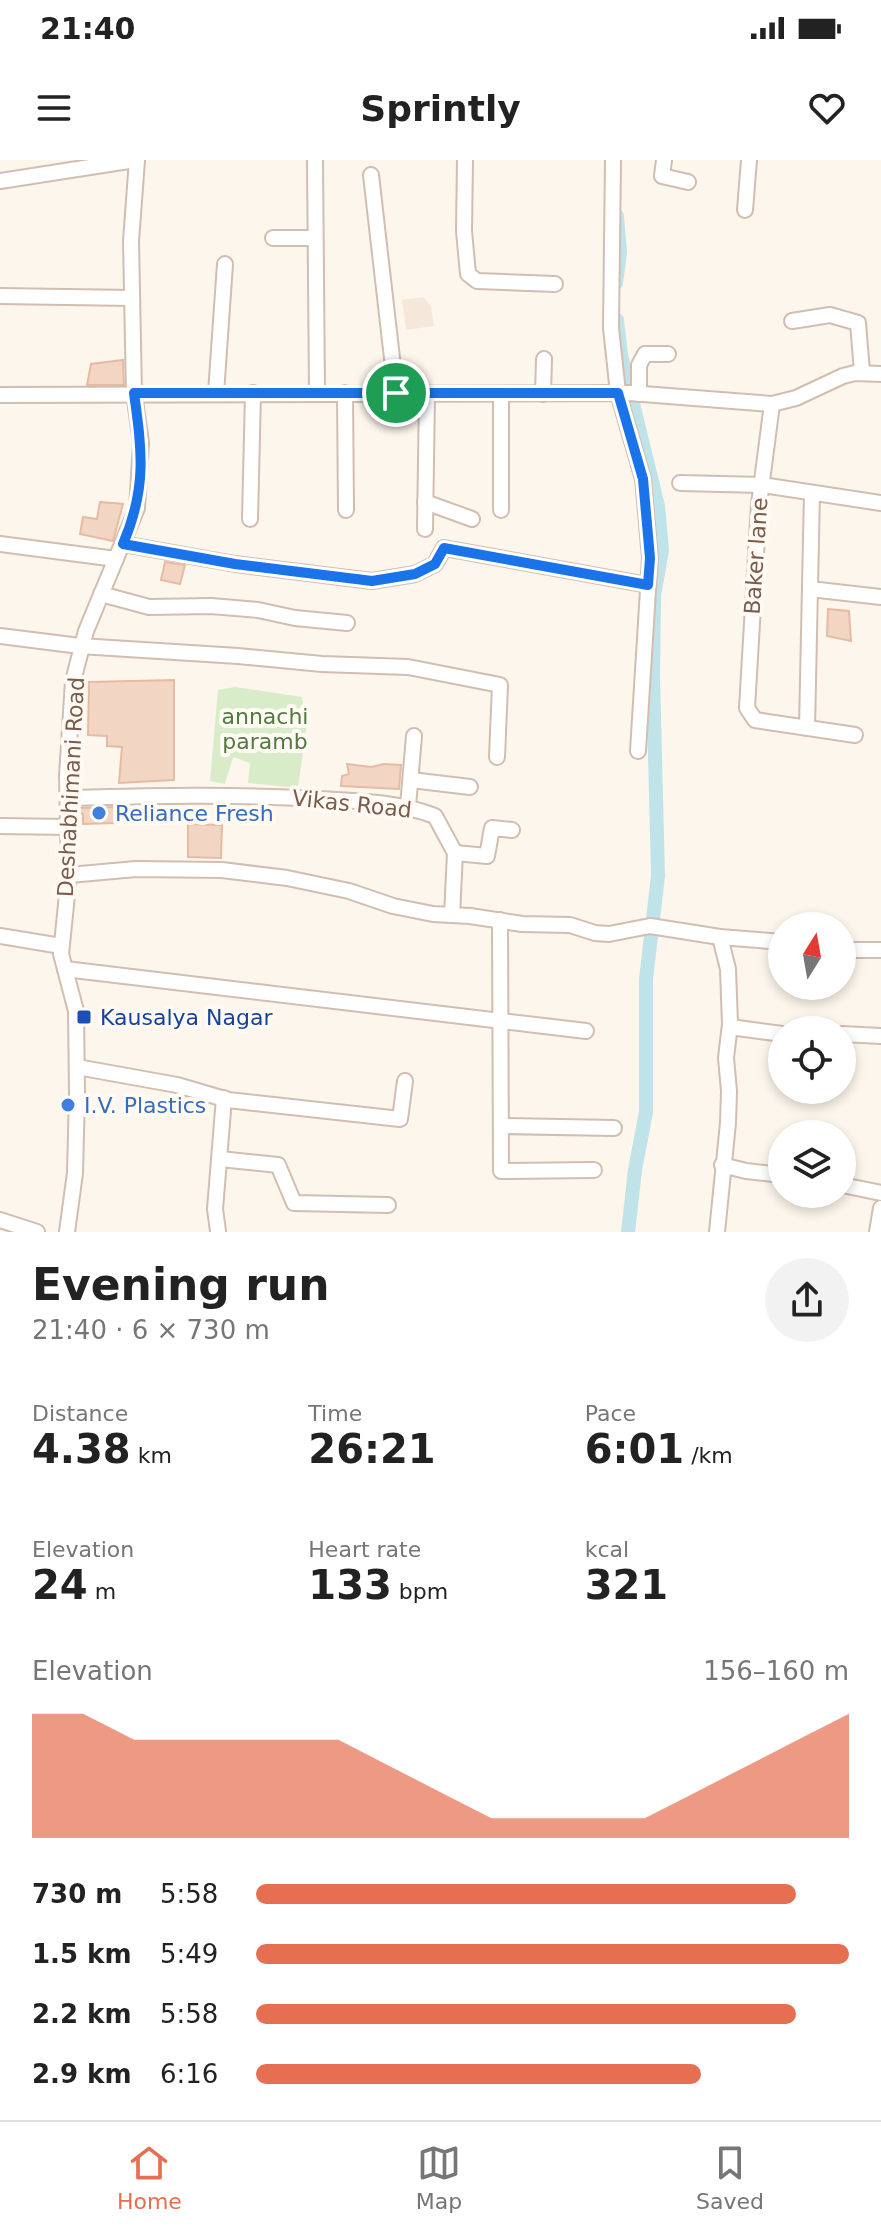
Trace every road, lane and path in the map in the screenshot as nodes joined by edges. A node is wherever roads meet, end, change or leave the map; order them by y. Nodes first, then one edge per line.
1 (136, 160) edge
2 (315, 160) edge
3 (465, 160) edge
4 (613, 160) edge
5 (664, 160) edge
6 (749, 160) edge
7 (371, 175) dead end
8 (0, 181) edge
9 (688, 182) dead end
10 (745, 210) dead end
11 (273, 238) dead end
12 (315, 238) junction
13 (225, 264) dead end
14 (555, 284) dead end
15 (0, 296) edge
16 (132, 298) junction
17 (792, 321) dead end
18 (668, 354) dead end
19 (544, 359) dead end
20 (862, 372) junction
21 (881, 374) edge
22 (134, 393) junction
23 (216, 393) junction
24 (253, 393) junction
25 (317, 393) junction
26 (345, 393) junction
27 (396, 393) junction
28 (629, 393) junction
29 (427, 394) junction
30 (543, 394) junction
31 (0, 395) edge
32 (501, 395) junction
33 (772, 404) junction
34 (680, 483) dead end
35 (762, 485) junction
36 (812, 493) junction
37 (425, 502) junction
38 (881, 503) edge
39 (346, 510) dead end
40 (501, 510) dead end
41 (250, 519) dead end
42 (472, 519) dead end
43 (425, 529) dead end
44 (0, 544) edge
45 (123, 544) junction
46 (116, 559) junction
47 (648, 585) junction
48 (810, 589) junction
49 (101, 594) junction
50 (881, 597) edge
51 (347, 623) dead end
52 (0, 636) edge
53 (80, 646) junction
54 (807, 728) junction
55 (855, 735) dead end
56 (414, 736) dead end
57 (638, 751) dead end
58 (497, 757) dead end
59 (411, 780) junction
60 (470, 787) dead end
61 (69, 798) junction
62 (408, 806) junction
63 (0, 826) edge
64 (69, 827) junction
65 (512, 830) dead end
66 (455, 853) junction
67 (69, 875) junction
68 (452, 915) junction
69 (500, 920) junction
70 (0, 936) edge
71 (720, 937) junction
72 (768, 941) edge
73 (61, 946) junction
74 (856, 950) edge
75 (881, 950) edge
76 (65, 969) junction
77 (500, 1020) junction
78 (730, 1027) junction
79 (586, 1031) dead end
80 (768, 1032) edge
81 (856, 1035) edge
82 (881, 1036) edge
83 (77, 1067) junction
84 (405, 1081) dead end
85 (224, 1098) junction
86 (501, 1126) junction
87 (614, 1128) dead end
88 (220, 1159) junction
89 (722, 1165) junction
90 (594, 1170) dead end
91 (768, 1173) edge
92 (856, 1188) edge
93 (881, 1193) edge
94 (388, 1205) dead end
95 (881, 1208) edge
96 (0, 1220) edge
97 (218, 1231) edge
98 (37, 1232) edge
99 (67, 1232) edge
100 (81, 1232) edge
101 (717, 1232) edge
102 (877, 1232) edge

1 - 8 street
1 - 16 street, Deshabhimani Road
2 - 12 street
3 - 14 street
4 - 28 street
5 - 9 street
6 - 10 street
7 - 27 street
11 - 12 street
12 - 25 street
13 - 23 street
15 - 16 street
16 - 22 street, Deshabhimani Road
17 - 20 street
18 - 28 street
19 - 30 street
20 - 21 street
20 - 33 street
22 - 23 street
22 - 31 street
22 - 45 street, Deshabhimani Road
23 - 24 street
24 - 25 street
24 - 41 street
25 - 26 street
26 - 27 street
26 - 39 street
27 - 29 street
28 - 30 street
28 - 33 street
28 - 47 street
29 - 32 street
29 - 37 street
30 - 32 street
32 - 40 street
33 - 35 street, Baker lane
34 - 35 street
35 - 36 street
35 - 54 street, Baker lane
36 - 38 street
36 - 48 street
37 - 42 street
37 - 43 street
44 - 46 street
45 - 46 street, Deshabhimani Road
45 - 47 street
46 - 49 street, Deshabhimani Road
47 - 57 street
48 - 50 street
48 - 54 street
49 - 51 street
49 - 53 street, Deshabhimani Road
52 - 53 street
53 - 58 street
53 - 61 street, Deshabhimani Road
54 - 55 street, Baker lane
56 - 59 street
59 - 60 street
59 - 62 street
61 - 62 street, Vikas Road
61 - 64 street, Deshabhimani Road
62 - 66 street, Vikas Road
63 - 64 street
64 - 67 street, Deshabhimani Road
65 - 66 street
66 - 68 street
67 - 68 street
67 - 73 street, Deshabhimani Road
68 - 69 street
69 - 71 street
69 - 77 street
70 - 73 street
71 - 72 street
71 - 78 street
73 - 76 street, Deshabhimani Road
74 - 75 street
76 - 77 street
76 - 83 street, Deshabhimani Road
77 - 79 street
77 - 86 street
78 - 80 street
78 - 89 street
81 - 82 street
83 - 85 street
83 - 99 street, Deshabhimani Road
84 - 85 street
85 - 88 street
86 - 87 street
86 - 90 street
88 - 94 street
88 - 97 street
89 - 91 street
89 - 101 street
92 - 93 street
95 - 102 street
96 - 98 street
99 - 100 street

